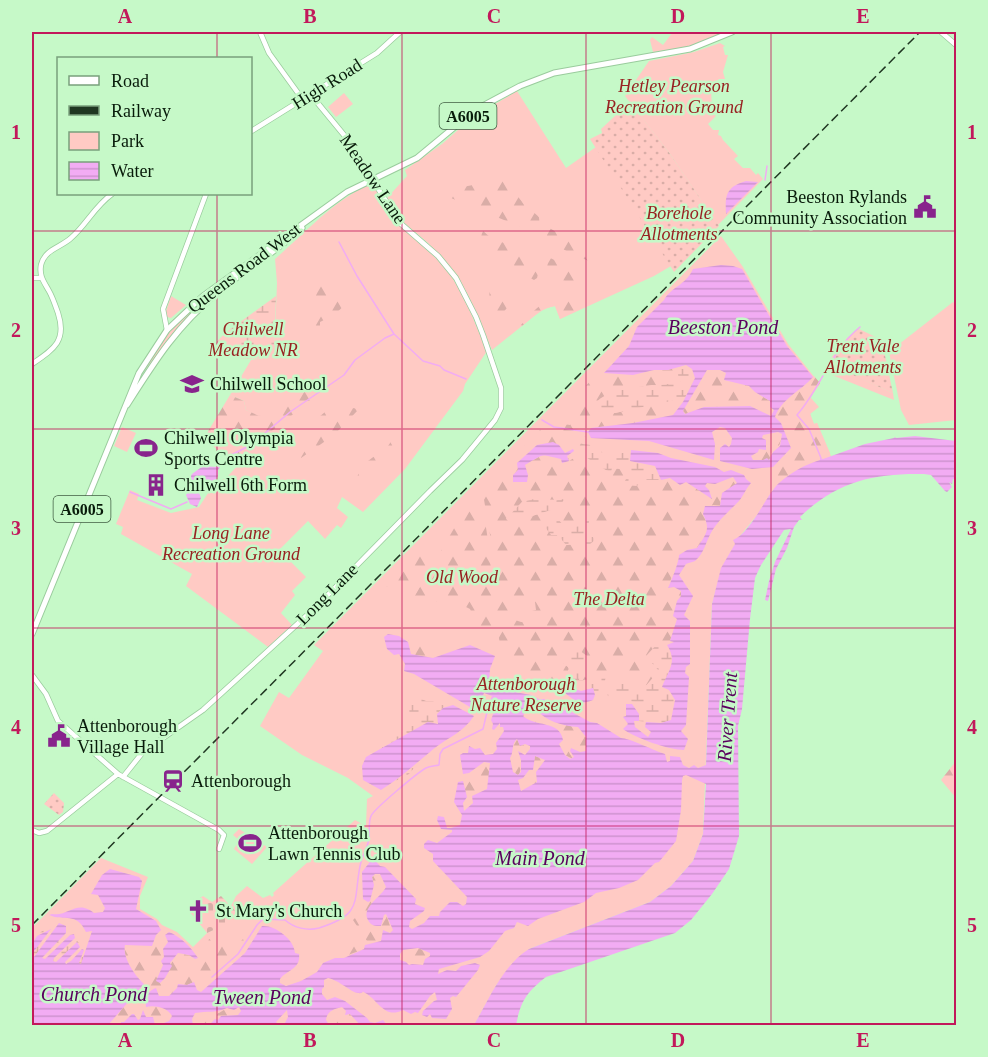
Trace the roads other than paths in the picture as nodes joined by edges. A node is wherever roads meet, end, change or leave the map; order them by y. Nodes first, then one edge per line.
1 (260, 32) edge
2 (400, 32) edge
3 (732, 32) edge
4 (941, 32) edge
5 (956, 44) edge
6 (311, 95) junction
7 (303, 100) junction
8 (252, 131) edge
9 (373, 179) junction
10 (111, 195) edge
11 (206, 195) edge
12 (314, 217) junction
13 (32, 278) edge
14 (41, 278) junction
15 (163, 317) junction
16 (176, 321) junction
17 (167, 330) junction
18 (32, 364) edge
19 (501, 388) joint
20 (121, 415) junction
21 (43, 603) junction
22 (32, 625) edge
23 (32, 634) edge
24 (32, 675) edge
25 (120, 776) junction
26 (32, 830) edge
27 (219, 849) dead end

1 - 7 street
2 - 6 street, High Road
3 - 9 main road, Queens Road West / A6005
4 - 5 street
6 - 7 street, High Road
6 - 9 street, Meadow Lane
7 - 8 street, High Road
9 - 12 main road, Queens Road West / A6005
9 - 19 street, Meadow Lane
10 - 14 street
11 - 15 street
12 - 16 main road, Queens Road West / A6005
12 - 20 main road, Queens Road West / A6005
13 - 14 street
14 - 18 street
15 - 16 street
15 - 17 street
16 - 17 main road, A6005
17 - 20 main road, A6005
19 - 25 street, Long Lane
20 - 21 main road, A6005
21 - 22 main road, A6005
21 - 23 main road, A6005
24 - 25 street
25 - 26 street, Long Lane
25 - 27 street

